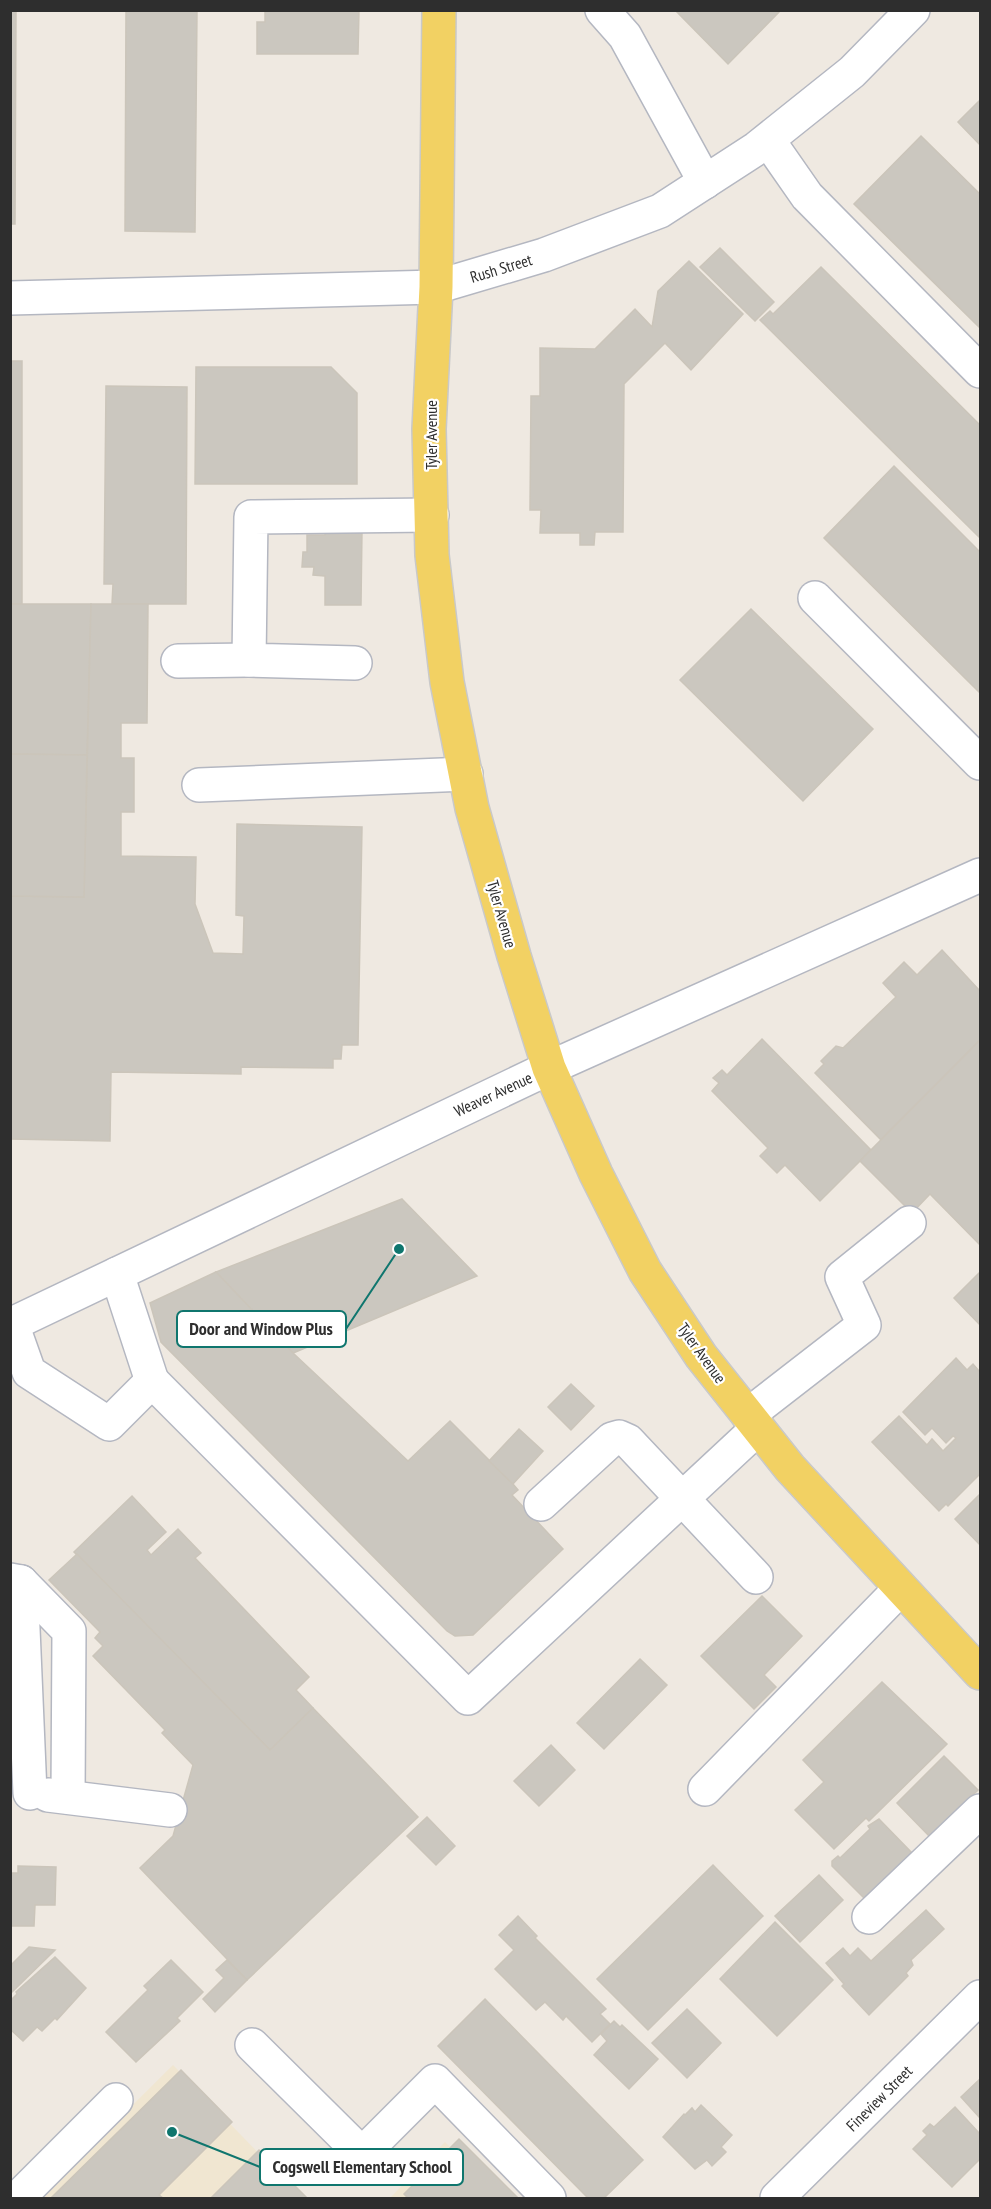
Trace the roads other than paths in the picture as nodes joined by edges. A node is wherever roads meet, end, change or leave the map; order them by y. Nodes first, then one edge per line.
1 (439, 10) edge
2 (602, 10) edge
3 (913, 10) edge
4 (768, 140) junction
5 (705, 182) junction
6 (436, 287) junction
7 (10, 298) edge
8 (981, 370) edge
9 (432, 515) junction
10 (815, 598) dead end
11 (249, 660) junction
12 (178, 661) dead end
13 (355, 663) dead end
14 (981, 763) edge
15 (466, 774) junction
16 (199, 785) dead end
17 (981, 875) edge
18 (549, 1068) junction
19 (909, 1223) dead end
20 (117, 1274) junction
21 (11, 1325) edge
22 (152, 1381) junction
23 (753, 1421) junction
24 (683, 1497) junction
25 (541, 1504) dead end
26 (756, 1577) dead end
27 (16, 1581) edge
28 (900, 1589) junction
29 (981, 1673) edge
30 (705, 1789) dead end
31 (20, 1792) edge
32 (68, 1797) junction
33 (170, 1810) dead end
34 (981, 1811) edge
35 (869, 1917) dead end
36 (981, 1997) edge
37 (252, 2045) dead end
38 (116, 2100) dead end
39 (18, 2199) edge
40 (549, 2199) edge
41 (777, 2199) edge

1 - 6 main road, Tyler Avenue
2 - 5 street
3 - 4 street, Rush Street
4 - 5 street, Rush Street
4 - 8 street
5 - 6 street, Rush Street
6 - 7 street, Rush Street
6 - 9 main road, Tyler Avenue
9 - 11 street
9 - 15 main road, Tyler Avenue
10 - 14 street
11 - 12 street
11 - 13 street
15 - 16 street
15 - 18 main road, Tyler Avenue
17 - 18 street, Weaver Avenue
18 - 20 street, Weaver Avenue
18 - 23 main road, Tyler Avenue
19 - 23 street
20 - 21 street, Weaver Avenue
20 - 22 street
21 - 22 street
22 - 24 street
23 - 24 street
23 - 28 main road, Tyler Avenue
24 - 25 street
24 - 26 street
27 - 31 street
27 - 32 street
28 - 29 main road, Tyler Avenue
28 - 30 street
31 - 32 street
32 - 33 street
34 - 35 street
36 - 41 street, Fineview Street
37 - 40 street
38 - 39 street

